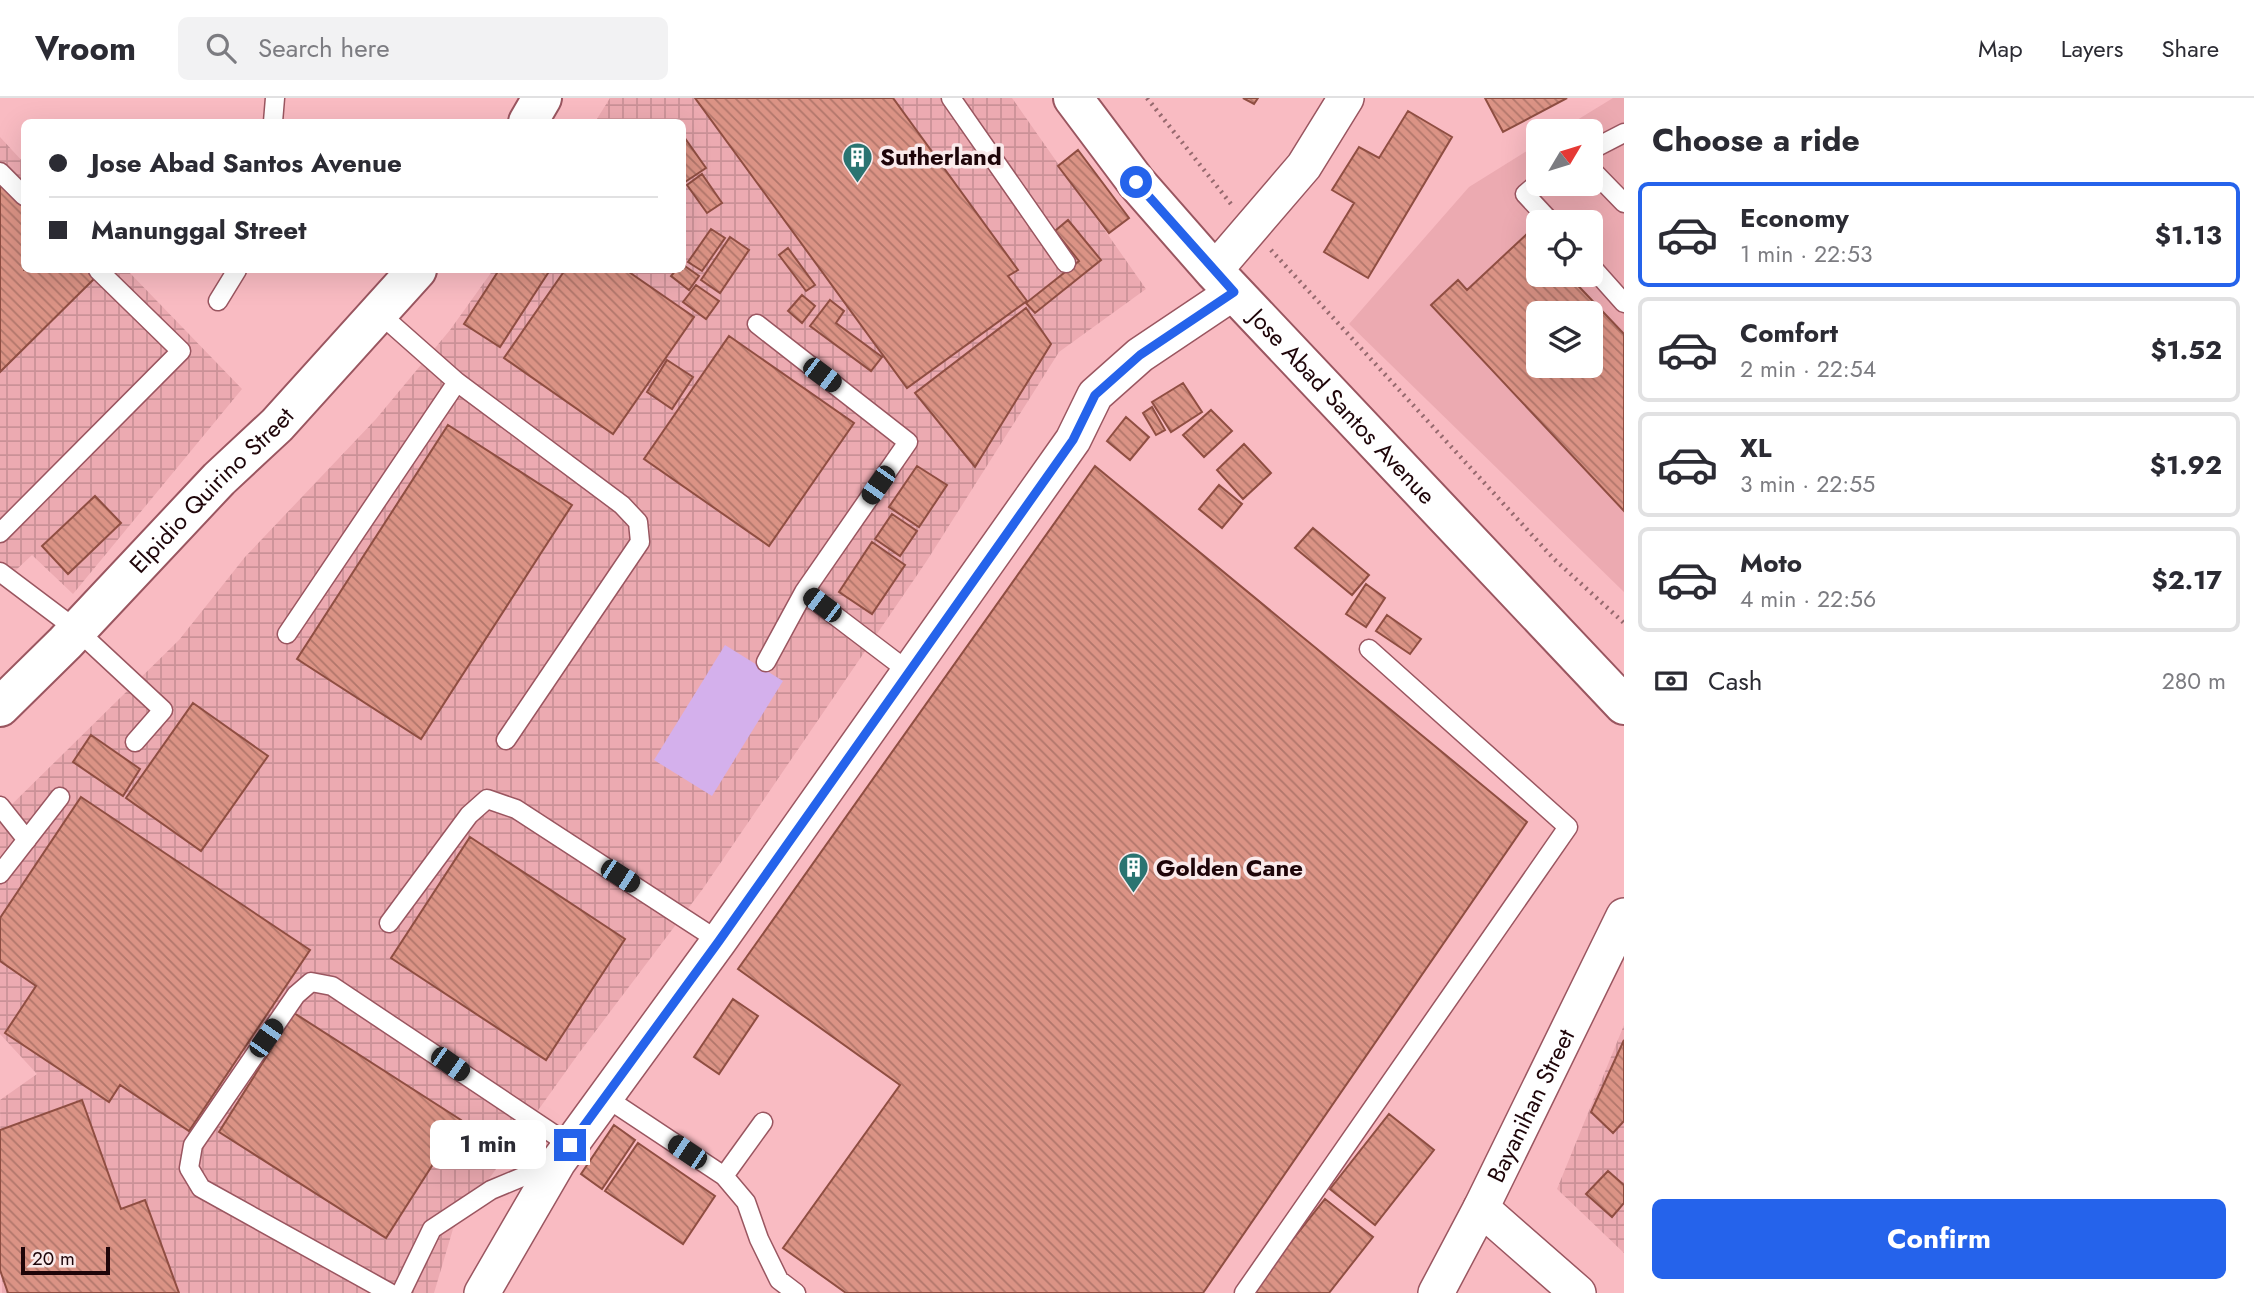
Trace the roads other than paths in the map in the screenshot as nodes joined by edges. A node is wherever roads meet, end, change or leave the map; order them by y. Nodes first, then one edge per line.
1 (275, 98) edge
2 (542, 98) edge
3 (951, 98) edge
4 (1073, 98) edge
5 (1346, 98) edge
6 (273, 119) edge
7 (530, 119) edge
8 (1624, 133) edge
9 (1603, 144) edge
10 (0, 172) edge
11 (1603, 181) edge
12 (21, 193) edge
13 (1624, 203) edge
14 (1066, 263) dead end
15 (101, 273) edge
16 (235, 273) edge
17 (414, 273) edge
18 (1603, 279) edge
19 (1224, 281) junction
20 (218, 301) dead end
21 (1624, 303) edge
22 (379, 313) junction
23 (757, 324) dead end
24 (457, 382) junction
25 (0, 533) edge
26 (0, 572) edge
27 (804, 592) junction
28 (77, 630) junction
29 (287, 634) dead end
30 (1369, 649) dead end
31 (766, 662) dead end
32 (908, 671) junction
33 (1624, 705) edge
34 (0, 707) edge
35 (506, 740) dead end
36 (135, 742) dead end
37 (60, 797) dead end
38 (0, 806) edge
39 (27, 839) junction
40 (0, 874) edge
41 (1624, 916) edge
42 (389, 923) dead end
43 (719, 941) junction
44 (605, 1097) junction
45 (763, 1122) dead end
46 (564, 1154) junction
47 (724, 1176) junction
48 (1481, 1208) junction
49 (390, 1293) edge
50 (401, 1293) edge
51 (482, 1293) edge
52 (796, 1293) edge
53 (1244, 1293) edge
54 (1436, 1293) edge
55 (1577, 1293) edge

1 - 6 lane
2 - 7 main road
3 - 14 lane
4 - 19 main road, Jose Abad Santos Avenue
5 - 19 street
8 - 9 lane
10 - 12 lane
11 - 13 lane
15 - 25 lane
16 - 20 lane
17 - 22 main road, Elpidio Quirino Street
18 - 21 lane
19 - 32 street
19 - 33 main road, Jose Abad Santos Avenue
22 - 24 lane
22 - 28 main road, Elpidio Quirino Street
23 - 27 lane
24 - 29 lane
24 - 35 lane
26 - 28 lane
27 - 31 lane
27 - 32 lane
28 - 34 main road, Elpidio Quirino Street
28 - 36 lane
30 - 53 lane
32 - 43 street
37 - 39 lane
38 - 39 lane
39 - 40 lane
41 - 48 street, Bayanihan Street
42 - 43 lane
43 - 44 street
44 - 46 street
44 - 47 lane
45 - 47 lane
46 - 49 lane
46 - 50 lane
46 - 51 street
47 - 52 lane
48 - 54 street, Bayanihan Street
48 - 55 street

